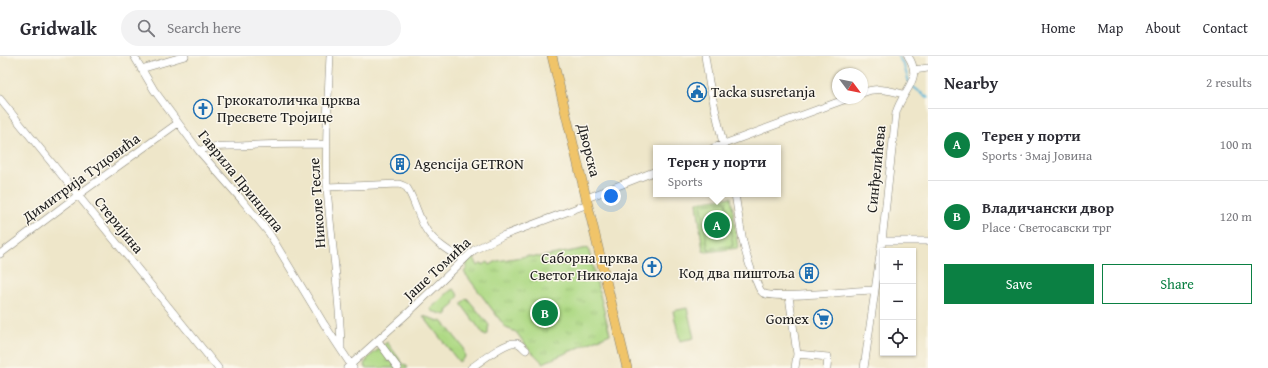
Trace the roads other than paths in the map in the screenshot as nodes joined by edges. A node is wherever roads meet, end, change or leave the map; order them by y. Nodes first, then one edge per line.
1 (134, 56) edge
2 (185, 56) edge
3 (330, 56) edge
4 (552, 56) edge
5 (705, 56) edge
6 (908, 56) edge
7 (928, 68) edge
8 (141, 69) junction
9 (914, 70) junction
10 (868, 91) edge
11 (905, 92) junction
12 (0, 99) edge
13 (833, 104) edge
14 (178, 123) junction
15 (326, 144) junction
16 (723, 145) edge
17 (726, 145) edge
18 (199, 151) junction
19 (653, 172) edge
20 (327, 187) junction
21 (78, 195) junction
22 (735, 197) edge
23 (587, 201) junction
24 (928, 240) edge
25 (882, 241) junction
26 (0, 254) edge
27 (463, 260) junction
28 (876, 290) junction
29 (789, 296) junction
30 (378, 341) junction
31 (341, 348) junction
32 (526, 350) dead end
33 (797, 354) junction
34 (351, 367) edge
35 (218, 368) edge
36 (398, 368) edge
37 (472, 368) edge
38 (627, 368) edge
39 (795, 368) edge
40 (827, 368) edge
41 (864, 368) edge

1 - 8 street, Гаврила Принципа
2 - 8 street
3 - 15 street, Николе Тесле
4 - 23 main road, Дворска
5 - 16 street
6 - 9 street, Синђелићева
7 - 9 street
8 - 14 street, Гаврила Принципа
9 - 11 street, Синђелићева
10 - 11 street
11 - 25 street, Синђелићева
12 - 21 street, Стеријина
13 - 17 street
14 - 18 street, Гаврила Принципа
14 - 21 street, Димитрија Туцовића
15 - 18 street
15 - 20 street, Николе Тесле
18 - 31 street, Гаврила Принципа
19 - 23 street, Јаше Томића
20 - 27 street
20 - 31 street, Николе Тесле
21 - 26 street, Димитрија Туцовића
21 - 35 street, Стеријина
22 - 29 street
23 - 27 street, Јаше Томића
23 - 38 main road, Дворска
24 - 25 street
25 - 28 street, Синђелићева
27 - 30 street, Јаше Томића
28 - 29 street
28 - 41 street, Синђелићева
29 - 33 street
30 - 34 street, Јаше Томића
30 - 36 street
31 - 34 street, Гаврила Принципа
32 - 37 street
33 - 39 street
33 - 40 street

